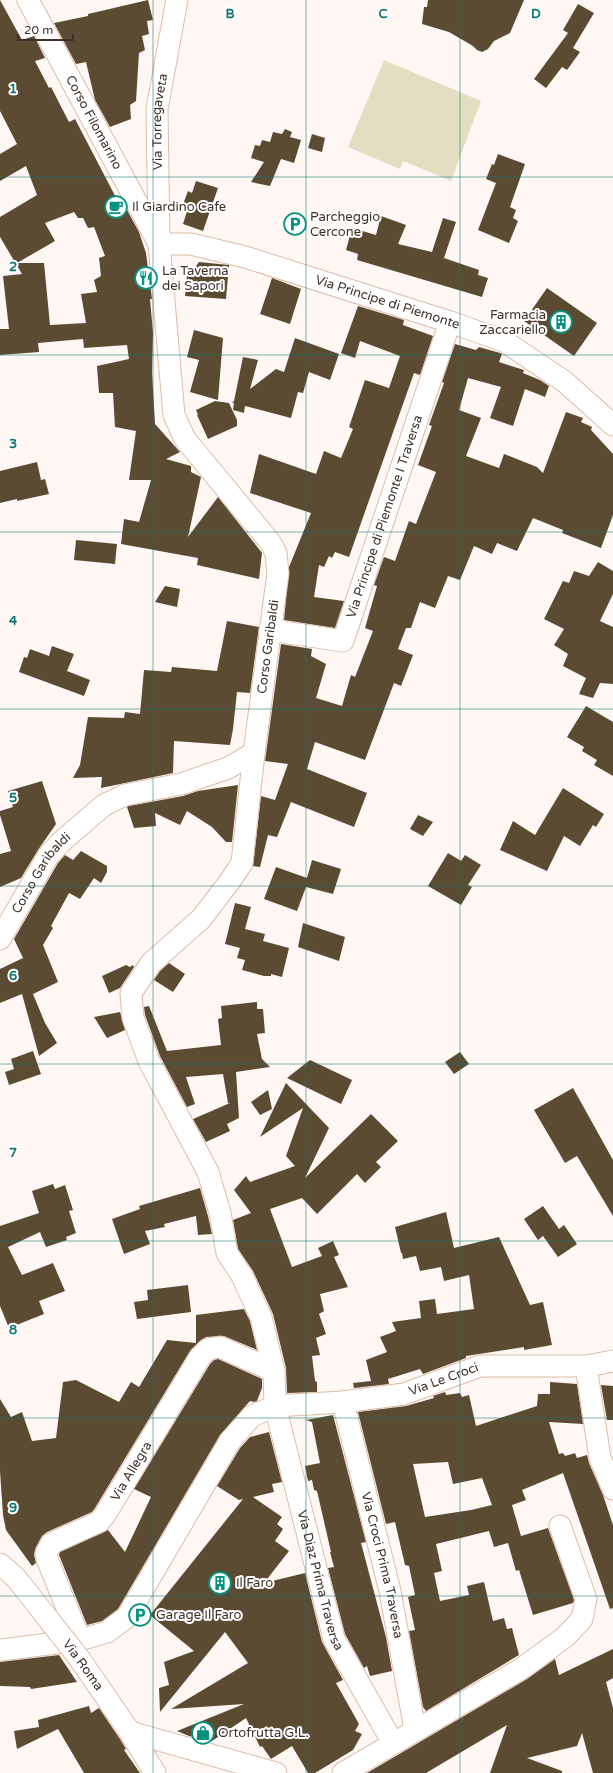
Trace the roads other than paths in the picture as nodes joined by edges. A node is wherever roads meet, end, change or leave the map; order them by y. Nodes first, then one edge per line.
1 (28, 0) edge
2 (177, 0) edge
3 (159, 244) junction
4 (450, 322) junction
5 (604, 406) edge
6 (613, 425) edge
7 (270, 630) junction
8 (254, 753) junction
9 (0, 939) edge
10 (613, 1361) edge
11 (586, 1366) junction
12 (274, 1371) junction
13 (343, 1402) junction
14 (275, 1406) junction
15 (613, 1489) edge
16 (560, 1526) dead end
17 (0, 1564) edge
18 (79, 1649) junction
19 (0, 1650) edge
20 (415, 1730) junction
21 (130, 1732) junction
22 (393, 1743) junction
23 (155, 1773) edge
24 (276, 1773) edge
25 (343, 1773) edge

1 - 3 street, Corso Filomarino
2 - 3 street, Via Torregaveta
3 - 4 street, Via Principe di Piemonte
3 - 7 street, Corso Garibaldi
4 - 5 street, Via Principe di Piemonte
4 - 7 street, Via Principe di Piemonte I Traversa
5 - 6 street, Via Principe di Piemonte
7 - 8 street, Corso Garibaldi
8 - 9 street, Corso Garibaldi
8 - 12 street, Via Diaz Prima Traversa
10 - 11 street, Via Le Croci
11 - 13 street, Via Le Croci
11 - 15 street
12 - 14 street, Via Diaz Prima Traversa
12 - 18 street, Via Allegra
13 - 14 street, Via Le Croci
13 - 20 street, Via Croci Prima Traversa
14 - 18 street
14 - 22 street, Via Diaz Prima Traversa
16 - 20 street
17 - 18 street, Via Roma, bridge
18 - 19 street
18 - 21 street, Via Roma
20 - 22 street
21 - 23 street, Via Roma
21 - 24 street
22 - 25 street

